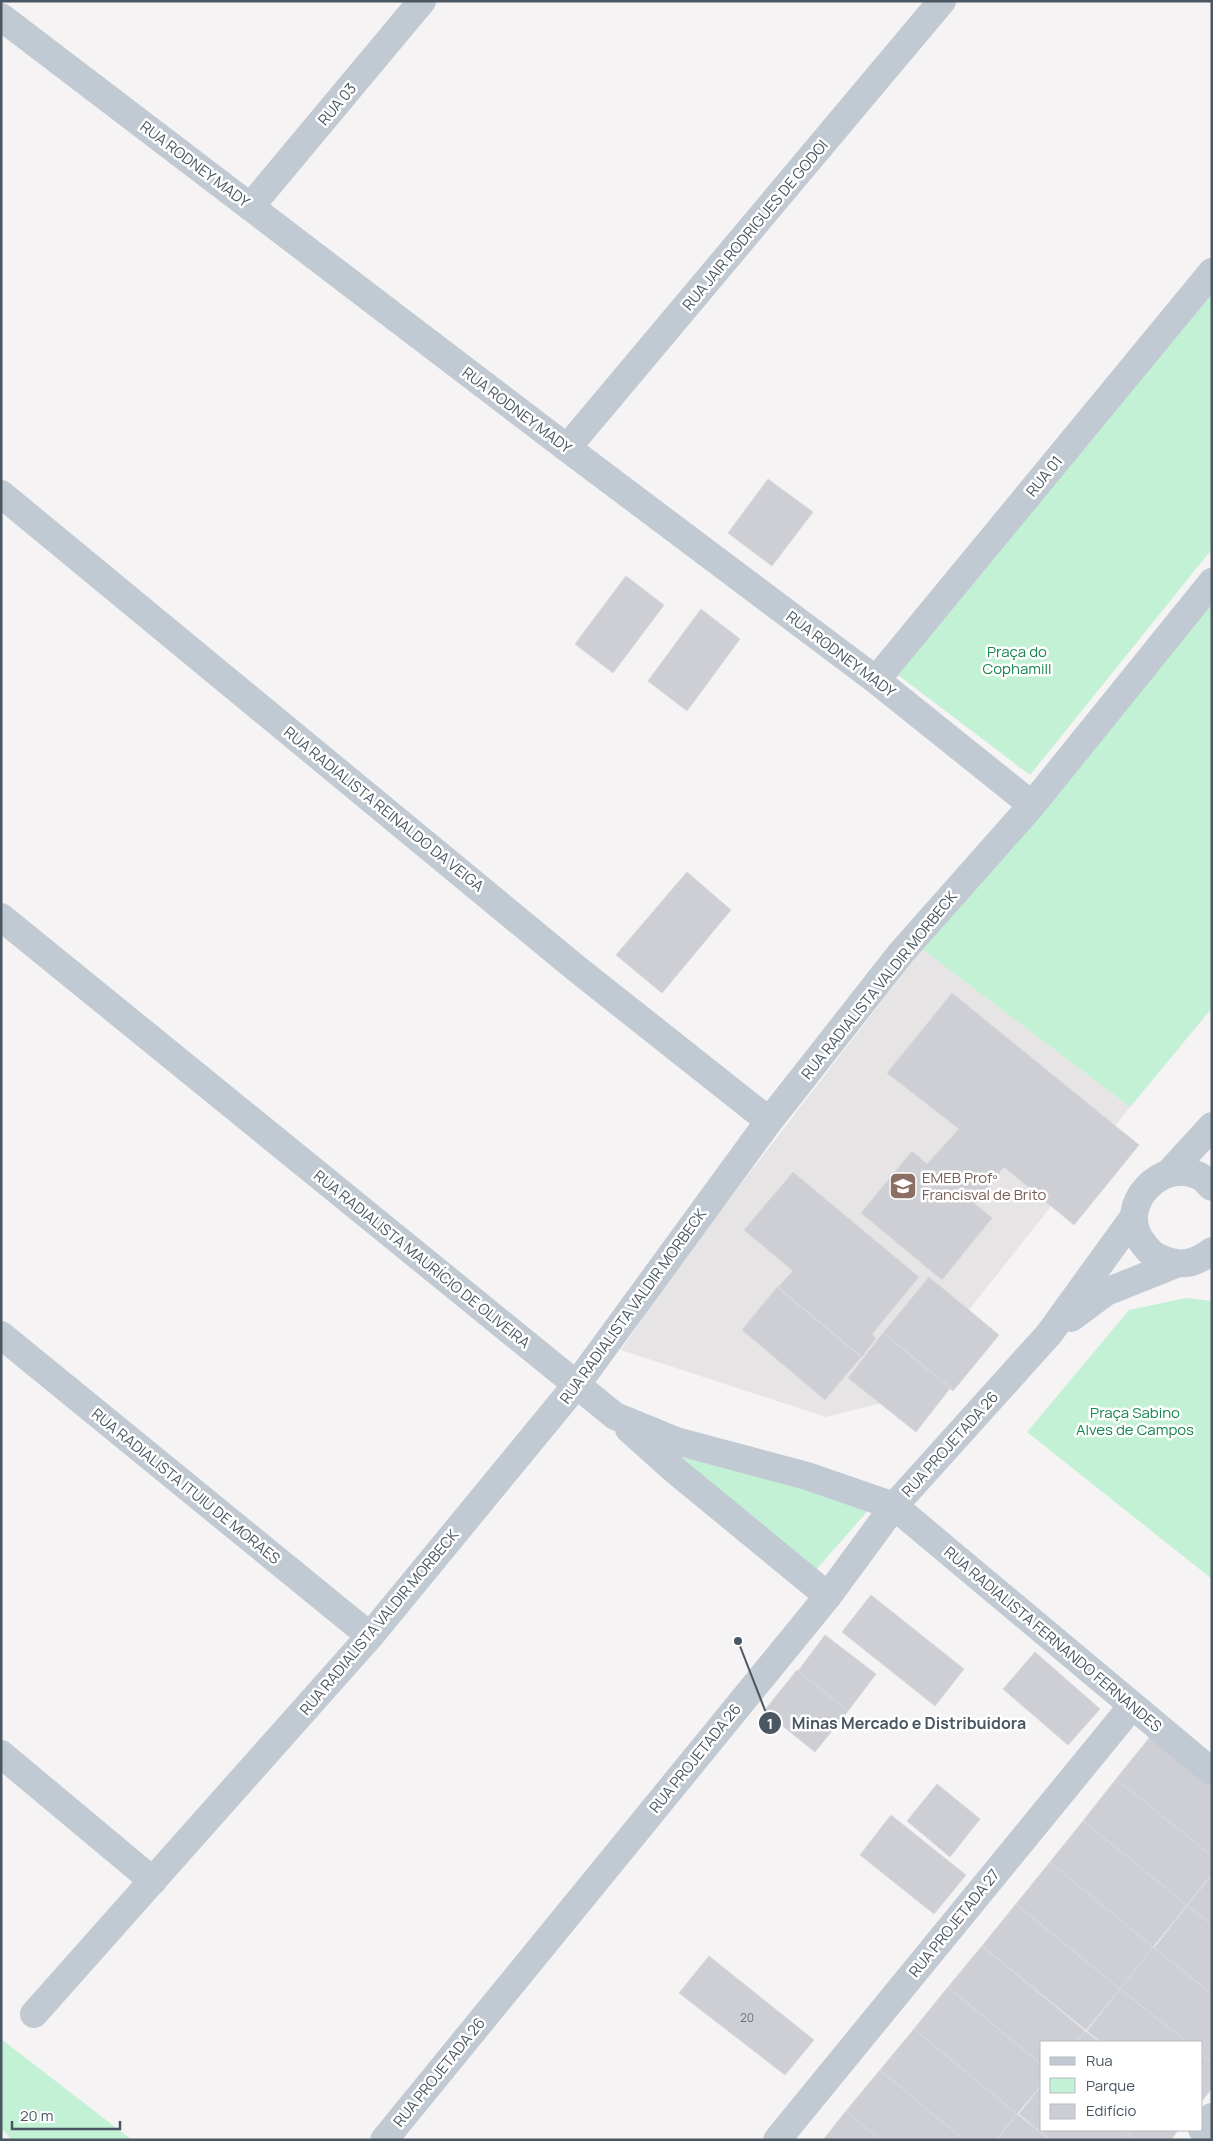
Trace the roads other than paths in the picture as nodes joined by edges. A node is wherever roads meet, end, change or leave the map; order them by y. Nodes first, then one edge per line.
1 (422, 1) edge
2 (942, 1) edge
3 (1, 17) edge
4 (251, 206) junction
5 (1212, 272) edge
6 (567, 448) junction
7 (1, 494) edge
8 (1212, 582) edge
9 (876, 680) junction
10 (1032, 805) junction
11 (1, 917) edge
12 (769, 1121) junction
13 (1212, 1126) edge
14 (1169, 1173) junction
15 (1212, 1187) edge
16 (1133, 1218) junction
17 (1199, 1261) edge
18 (1049, 1334) junction
19 (1, 1335) edge
20 (577, 1384) junction
21 (615, 1416) junction
22 (894, 1506) junction
23 (828, 1596) junction
24 (370, 1636) junction
25 (1132, 1706) junction
26 (1, 1754) edge
27 (1212, 1772) edge
28 (153, 1881) junction
29 (34, 2014) dead end
30 (1212, 2117) edge
31 (1203, 2129) edge
32 (384, 2140) edge
33 (776, 2140) edge

1 - 4 street, RUA 03
2 - 6 street, RUA JAIR RODRIGUES DE GODOI
3 - 4 street, RUA RODNEY MADY
4 - 6 street, RUA RODNEY MADY
5 - 9 street, RUA 01
6 - 9 street, RUA RODNEY MADY
7 - 12 street, RUA RADIALISTA REINALDO DA VEIGA
8 - 10 street, RUA RADIALISTA VALDIR MORBECK
9 - 10 street, RUA RODNEY MADY
10 - 12 street, RUA RADIALISTA VALDIR MORBECK
11 - 20 street, RUA RADIALISTA MAURÍCIO DE OLIVEIRA
12 - 20 street, RUA RADIALISTA VALDIR MORBECK
13 - 14 street, RUA PROJETADA 26
14 - 15 street
14 - 16 street, RUA PROJETADA 26
16 - 17 street
16 - 18 street, RUA PROJETADA 26
17 - 18 street, RUA PROJETADA 26
18 - 22 street, RUA PROJETADA 26
19 - 24 street, RUA RADIALISTA ITUIU DE MORAES
20 - 21 street, RUA RADIALISTA MAURÍCIO DE OLIVEIRA
20 - 24 street, RUA RADIALISTA VALDIR MORBECK
21 - 22 street, RUA RADIALISTA MAURÍCIO DE OLIVEIRA
21 - 23 street
22 - 23 street, RUA PROJETADA 26
22 - 25 street, RUA RADIALISTA FERNANDO FERNANDES
23 - 32 street, RUA PROJETADA 26
24 - 28 street, RUA RADIALISTA VALDIR MORBECK
25 - 27 street, RUA RADIALISTA FERNANDO FERNANDES
25 - 33 street, RUA PROJETADA 27
26 - 28 street
28 - 29 street, RUA RADIALISTA VALDIR MORBECK
30 - 31 street

